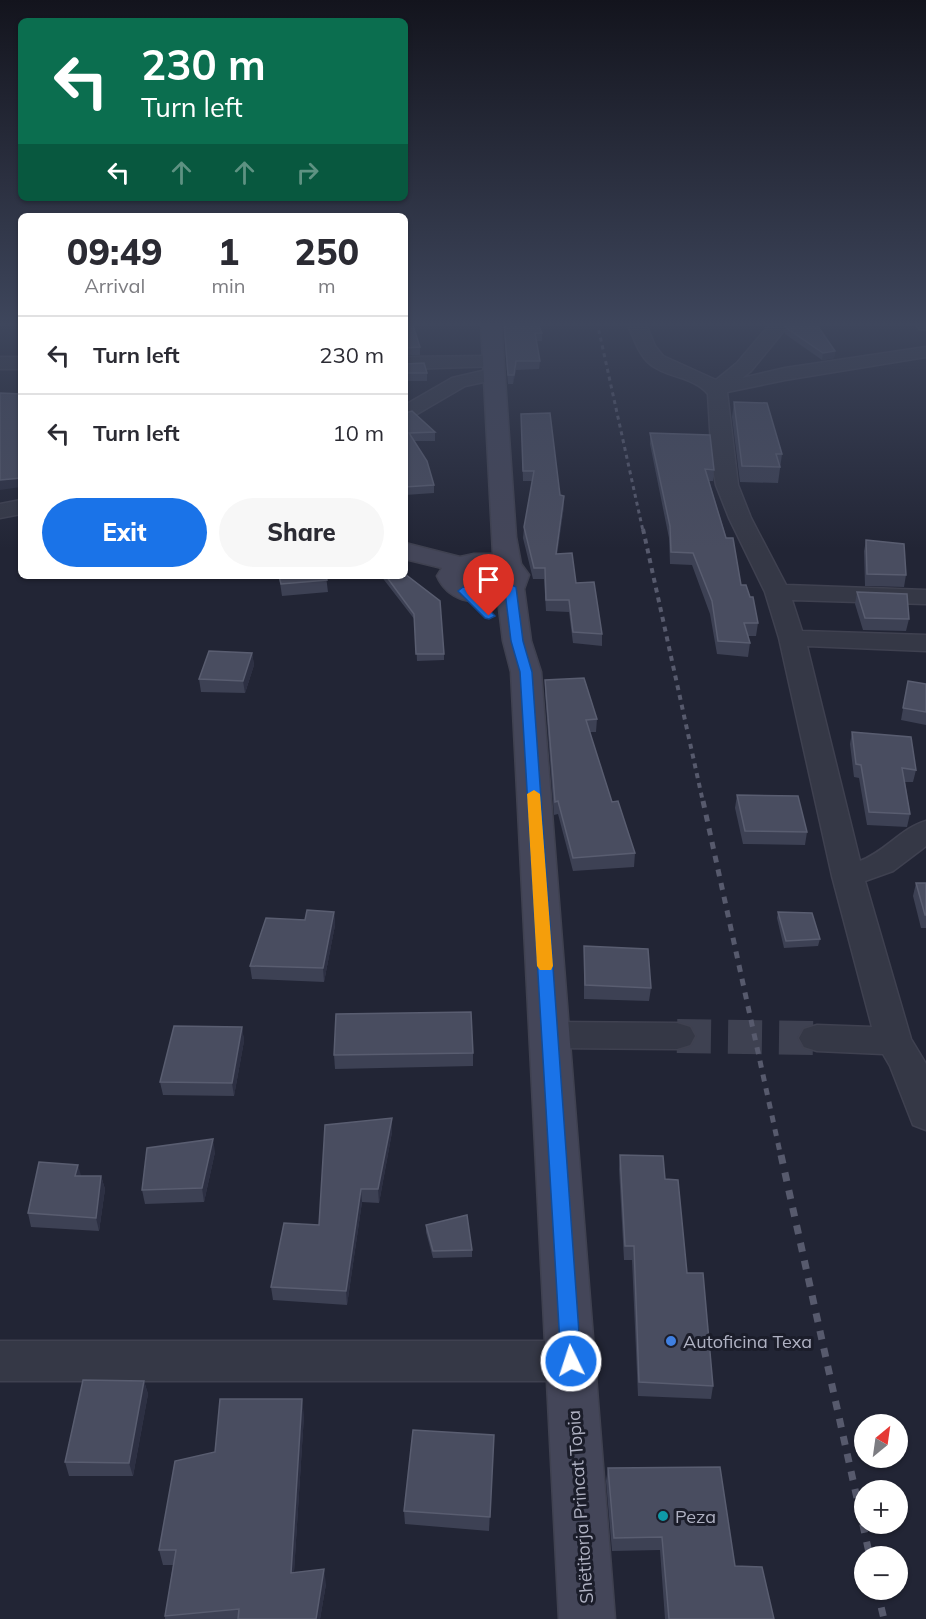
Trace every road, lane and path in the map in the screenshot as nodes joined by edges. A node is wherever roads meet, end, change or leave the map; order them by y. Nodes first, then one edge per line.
1 (431, 398) edge
2 (496, 398) edge
3 (719, 398) edge
4 (408, 410) edge
5 (18, 508) edge
6 (0, 511) edge
7 (503, 537) junction
8 (408, 554) edge
9 (462, 575) junction
10 (509, 577) junction
11 (777, 592) junction
12 (926, 597) edge
13 (792, 638) junction
14 (517, 641) junction
15 (926, 643) edge
16 (926, 831) edge
17 (848, 876) junction
18 (549, 1035) junction
19 (677, 1036) tunnel mouth
20 (818, 1038) tunnel mouth
21 (909, 1056) edge
22 (926, 1115) edge
23 (0, 1361) edge
24 (571, 1361) junction
25 (587, 1619) edge

1 - 4 street
2 - 7 main road, Shëtitorja Princat Topia
3 - 11 street
5 - 6 street
7 - 9 main road
7 - 10 main road, Shëtitorja Princat Topia
8 - 9 main road
9 - 10 main road
9 - 14 main road
10 - 14 main road, Shëtitorja Princat Topia
11 - 12 street
11 - 13 street
13 - 15 street
13 - 17 street
14 - 18 main road, Shëtitorja Princat Topia
16 - 17 street
17 - 21 street
18 - 19 street
18 - 24 main road, Shëtitorja Princat Topia
20 - 21 street
21 - 22 street
23 - 24 street
24 - 25 main road, Shëtitorja Princat Topia

